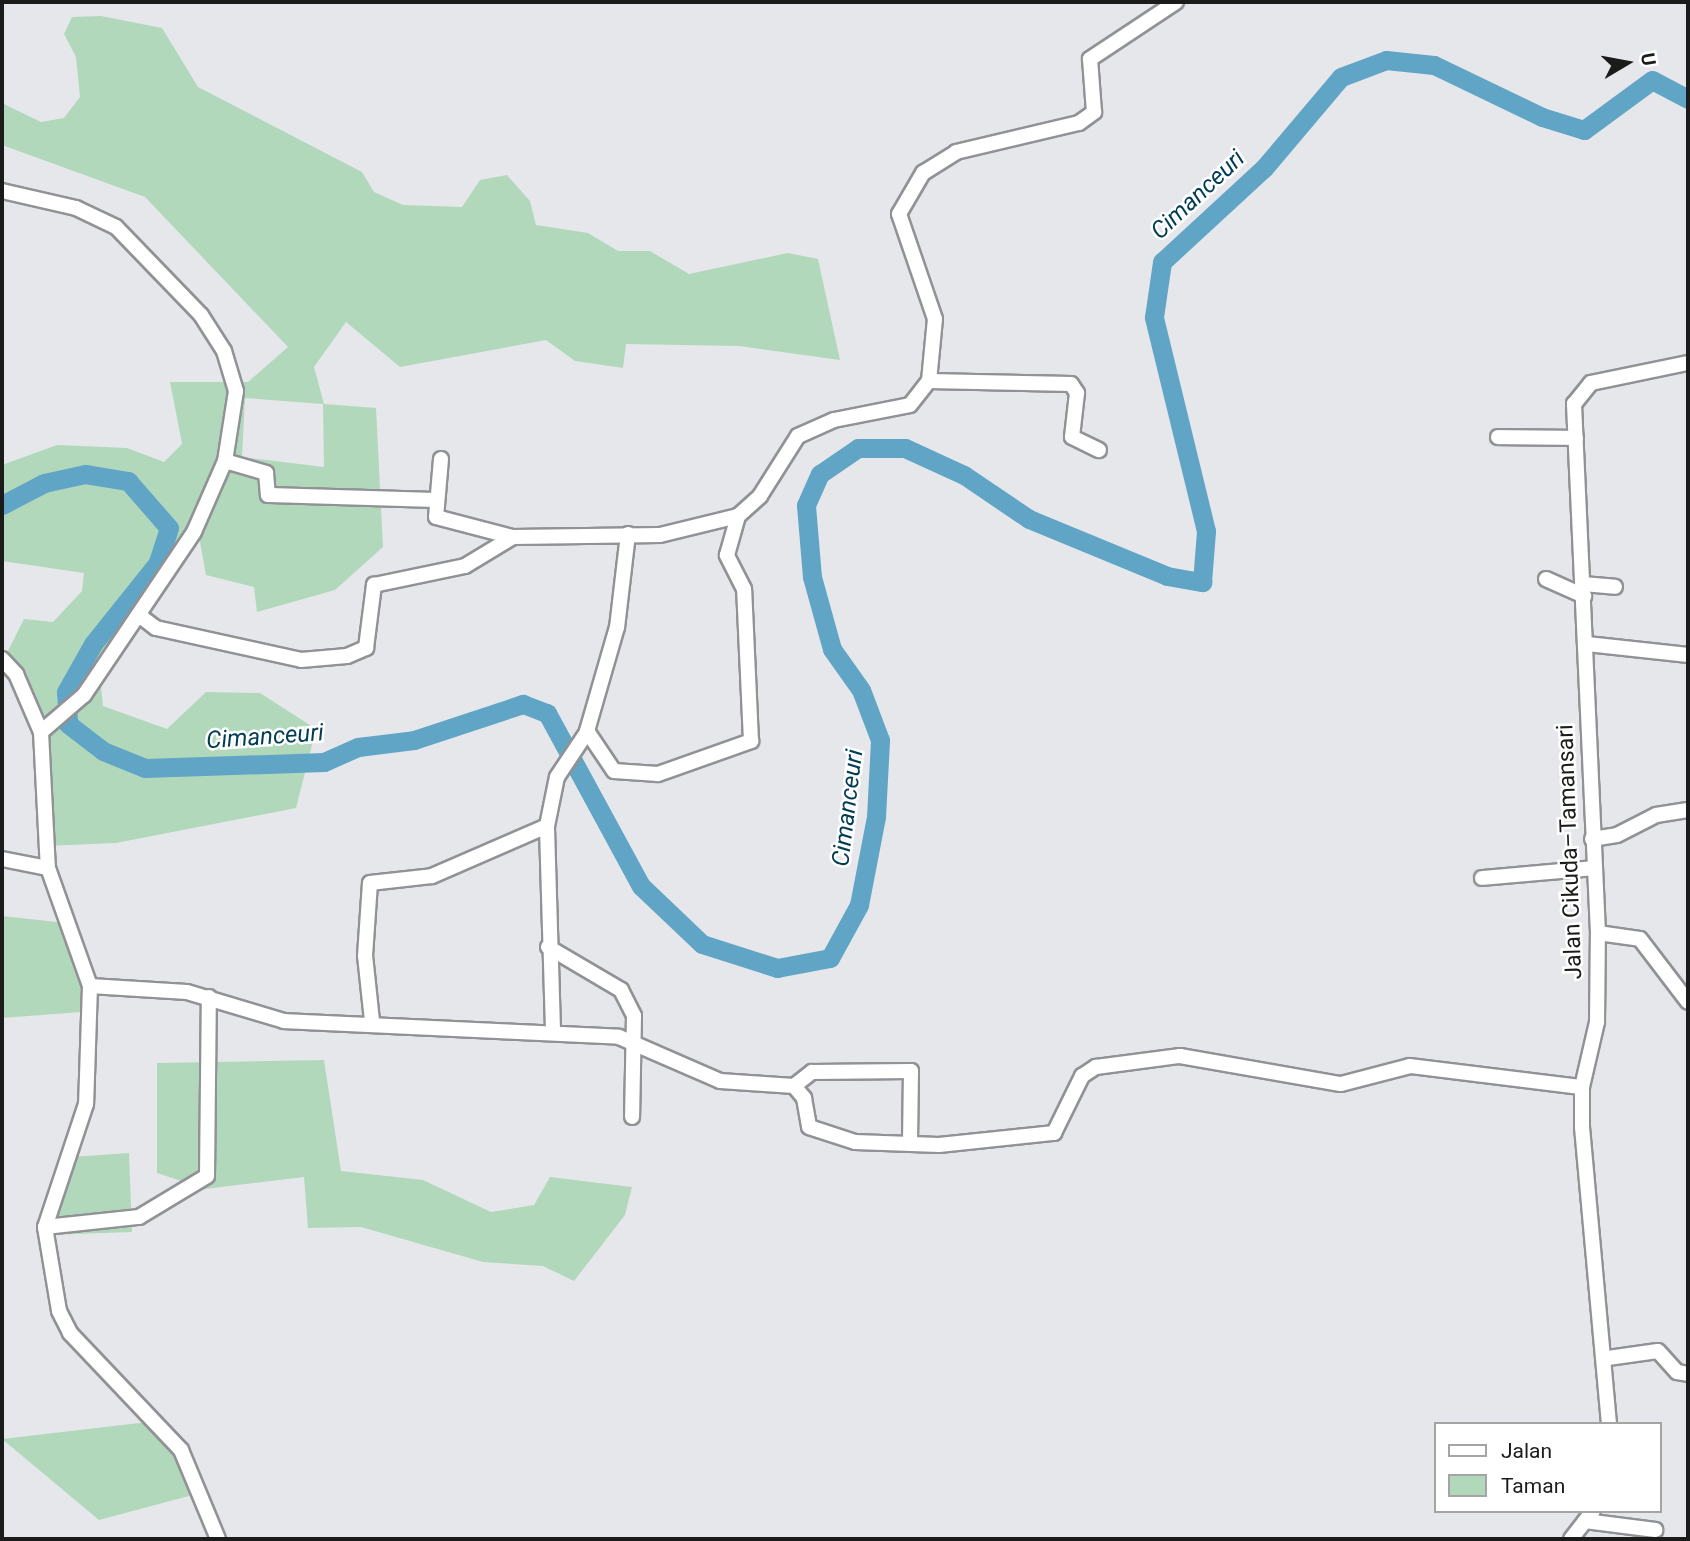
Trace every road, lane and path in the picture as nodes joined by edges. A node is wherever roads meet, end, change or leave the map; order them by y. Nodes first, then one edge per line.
1 (1176, 2) edge
2 (2, 191) edge
3 (1688, 363) edge
4 (929, 381) junction
5 (1498, 437) dead end
6 (1576, 438) junction
7 (1099, 450) dead end
8 (441, 459) dead end
9 (225, 461) junction
10 (437, 500) junction
11 (738, 516) junction
12 (628, 534) junction
13 (513, 537) junction
14 (1546, 579) dead end
15 (1615, 587) dead end
16 (1583, 590) junction
17 (140, 616) junction
18 (1587, 644) junction
19 (1688, 655) edge
20 (2, 660) edge
21 (41, 732) junction
22 (587, 732) dead end
23 (1688, 810) edge
24 (547, 825) junction
25 (1592, 839) junction
26 (2, 859) edge
27 (47, 868) junction
28 (1594, 868) junction
29 (1482, 878) dead end
30 (1598, 933) junction
31 (548, 947) junction
32 (90, 986) junction
33 (209, 997) junction
34 (1688, 1002) edge
35 (372, 1021) junction
36 (552, 1030) junction
37 (631, 1040) junction
38 (794, 1086) junction
39 (1583, 1087) junction
40 (632, 1117) dead end
41 (910, 1142) junction
42 (45, 1227) junction
43 (1608, 1358) junction
44 (1688, 1374) edge
45 (1609, 1422) edge
46 (1589, 1516) edge
47 (1656, 1530) dead end
48 (218, 1539) edge
49 (1571, 1539) edge

1 - 4 street
2 - 9 street
3 - 6 street, Jalan Cikuda–Tamansari
4 - 7 street
4 - 11 street
5 - 6 street
6 - 16 street, Jalan Cikuda–Tamansari
8 - 10 street
9 - 10 street
9 - 17 street
10 - 13 street
11 - 12 street
11 - 12 street
12 - 13 street
13 - 17 street
14 - 16 street
15 - 16 street
16 - 18 street, Jalan Cikuda–Tamansari
17 - 21 street
18 - 19 street
18 - 25 street, Jalan Cikuda–Tamansari
20 - 21 street
21 - 27 street
22 - 24 street
23 - 25 street
24 - 31 street
24 - 35 street
25 - 28 street, Jalan Cikuda–Tamansari
26 - 27 street
27 - 32 street
28 - 29 street
28 - 30 street, Jalan Cikuda–Tamansari
30 - 34 street
30 - 39 street, Jalan Cikuda–Tamansari
31 - 36 street
31 - 37 street
32 - 33 street
32 - 42 street
33 - 35 street
33 - 42 street
35 - 36 street
36 - 37 street
37 - 38 street
37 - 40 street
38 - 41 street
38 - 41 street
39 - 41 street
39 - 43 street, Jalan Cikuda–Tamansari
42 - 48 street
43 - 44 street
43 - 45 street, Jalan Cikuda–Tamansari
46 - 47 street
46 - 49 street

